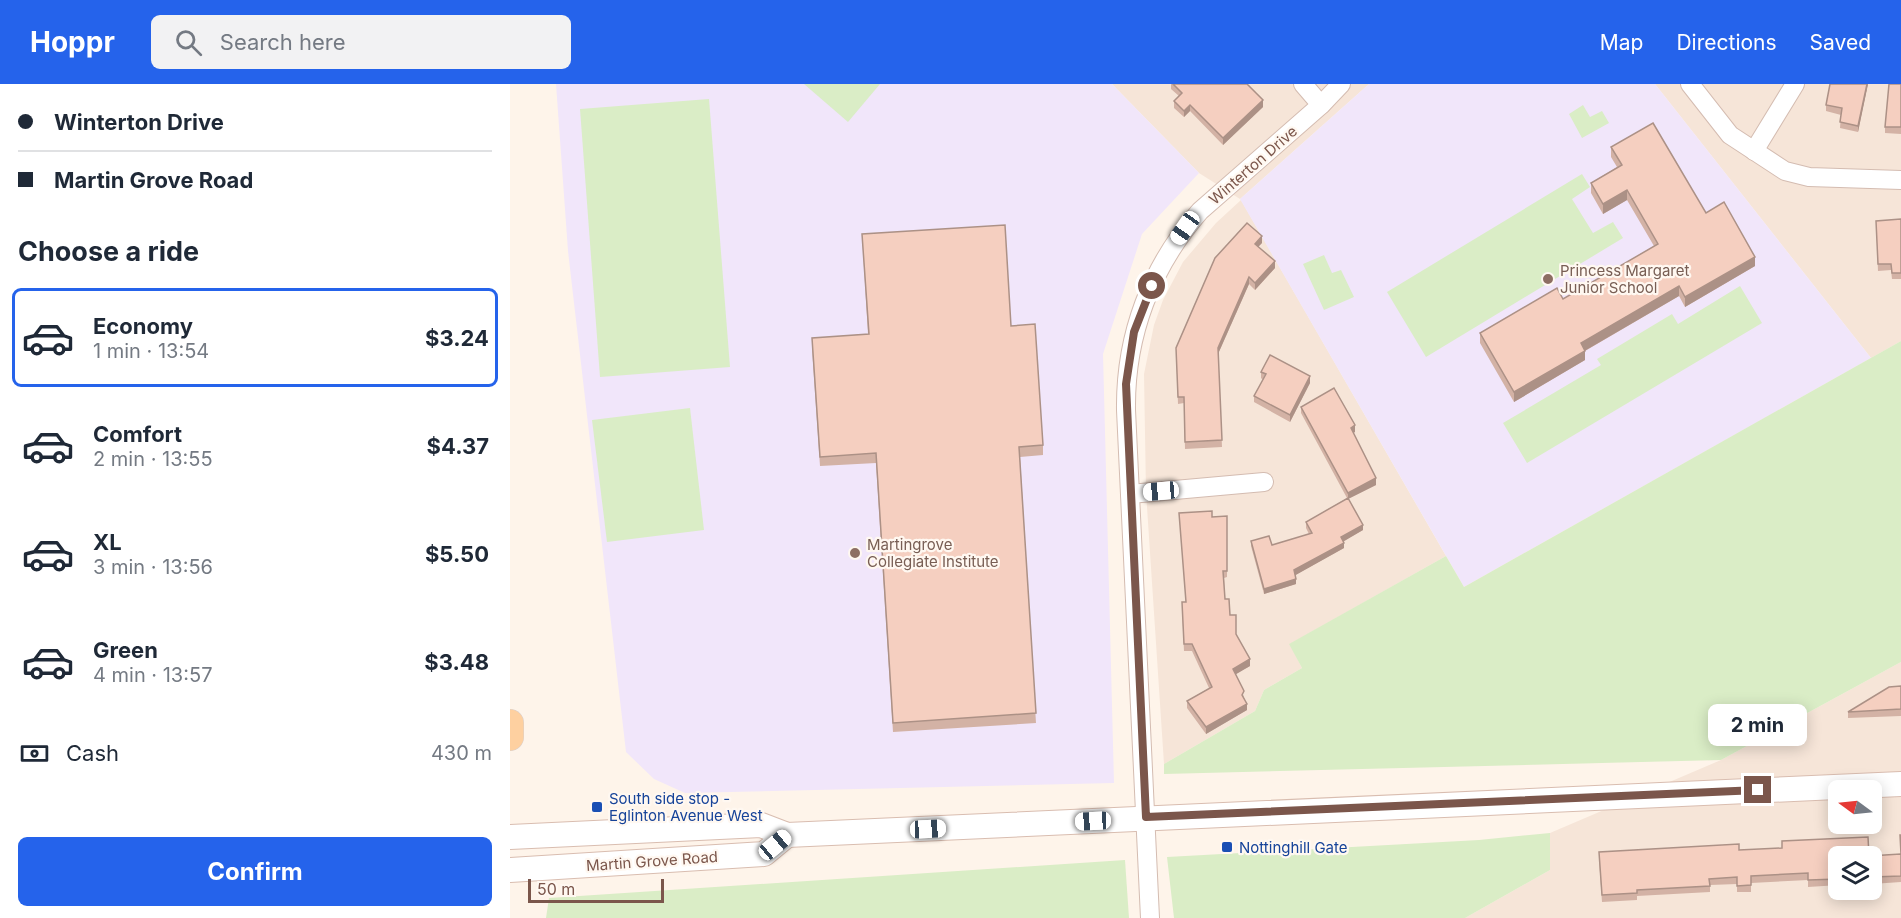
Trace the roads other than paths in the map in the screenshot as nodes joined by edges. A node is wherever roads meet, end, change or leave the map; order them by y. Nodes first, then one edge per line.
1 (1303, 84) edge
2 (1341, 84) edge
3 (1690, 84) edge
4 (1795, 84) edge
5 (1321, 105) junction
6 (1754, 151) junction
7 (1901, 180) edge
8 (1264, 482) dead end
9 (1130, 494) junction
10 (510, 723) edge
11 (510, 737) edge
12 (1901, 784) edge
13 (1146, 817) junction
14 (787, 835) junction
15 (510, 837) edge
16 (510, 870) edge
17 (1150, 918) edge

1 - 5 street
2 - 5 street, Winterton Drive
3 - 6 street
4 - 6 street
5 - 9 street, Winterton Drive
6 - 7 street
8 - 9 street
9 - 13 street, Winterton Drive
10 - 11 main road
12 - 13 main road, Martin Grove Road
13 - 14 main road, Martin Grove Road
13 - 17 street
14 - 15 main road, Martin Grove Road
14 - 16 main road, Martin Grove Road

